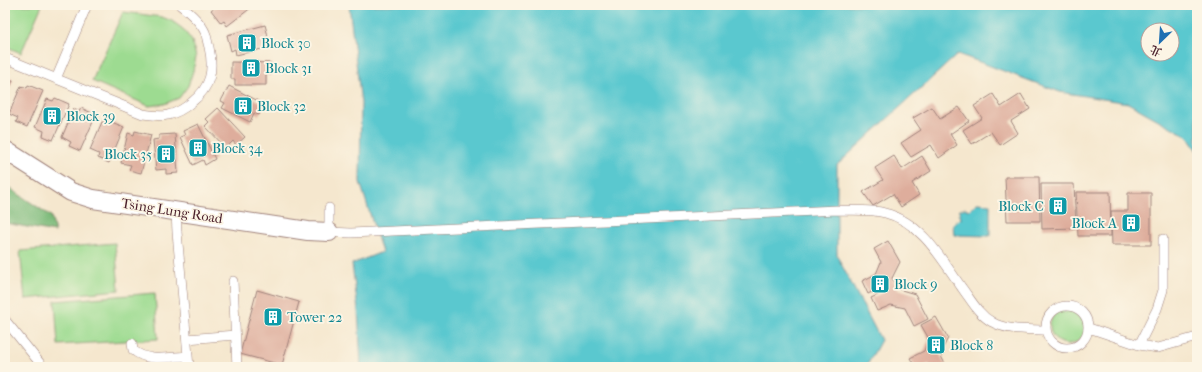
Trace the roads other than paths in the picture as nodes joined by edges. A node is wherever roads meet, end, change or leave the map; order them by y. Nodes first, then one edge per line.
1 (87, 5) edge
2 (180, 5) edge
3 (5, 58) edge
4 (56, 79) junction
5 (5, 150) edge
6 (329, 208) dead end
7 (176, 212) junction
8 (329, 232) junction
9 (1163, 239) dead end
10 (233, 281) dead end
11 (5, 320) edge
12 (1089, 328) junction
13 (1046, 330) junction
14 (235, 335) junction
15 (1197, 337) edge
16 (186, 339) junction
17 (132, 343) dead end
18 (1139, 345) junction
19 (188, 356) junction
20 (43, 367) edge
21 (189, 367) edge
22 (237, 367) edge

1 - 4 lane
2 - 4 lane
3 - 4 lane
5 - 7 street, Tsing Lung Road
6 - 8 lane
7 - 8 street, Tsing Lung Road
7 - 16 lane
8 - 13 lane, Tsing Lung Road
9 - 18 lane
10 - 14 lane
11 - 20 lane
12 - 13 lane
12 - 13 lane
12 - 18 lane
14 - 16 lane
14 - 22 lane
15 - 18 lane
16 - 19 lane
17 - 19 lane
19 - 21 lane

